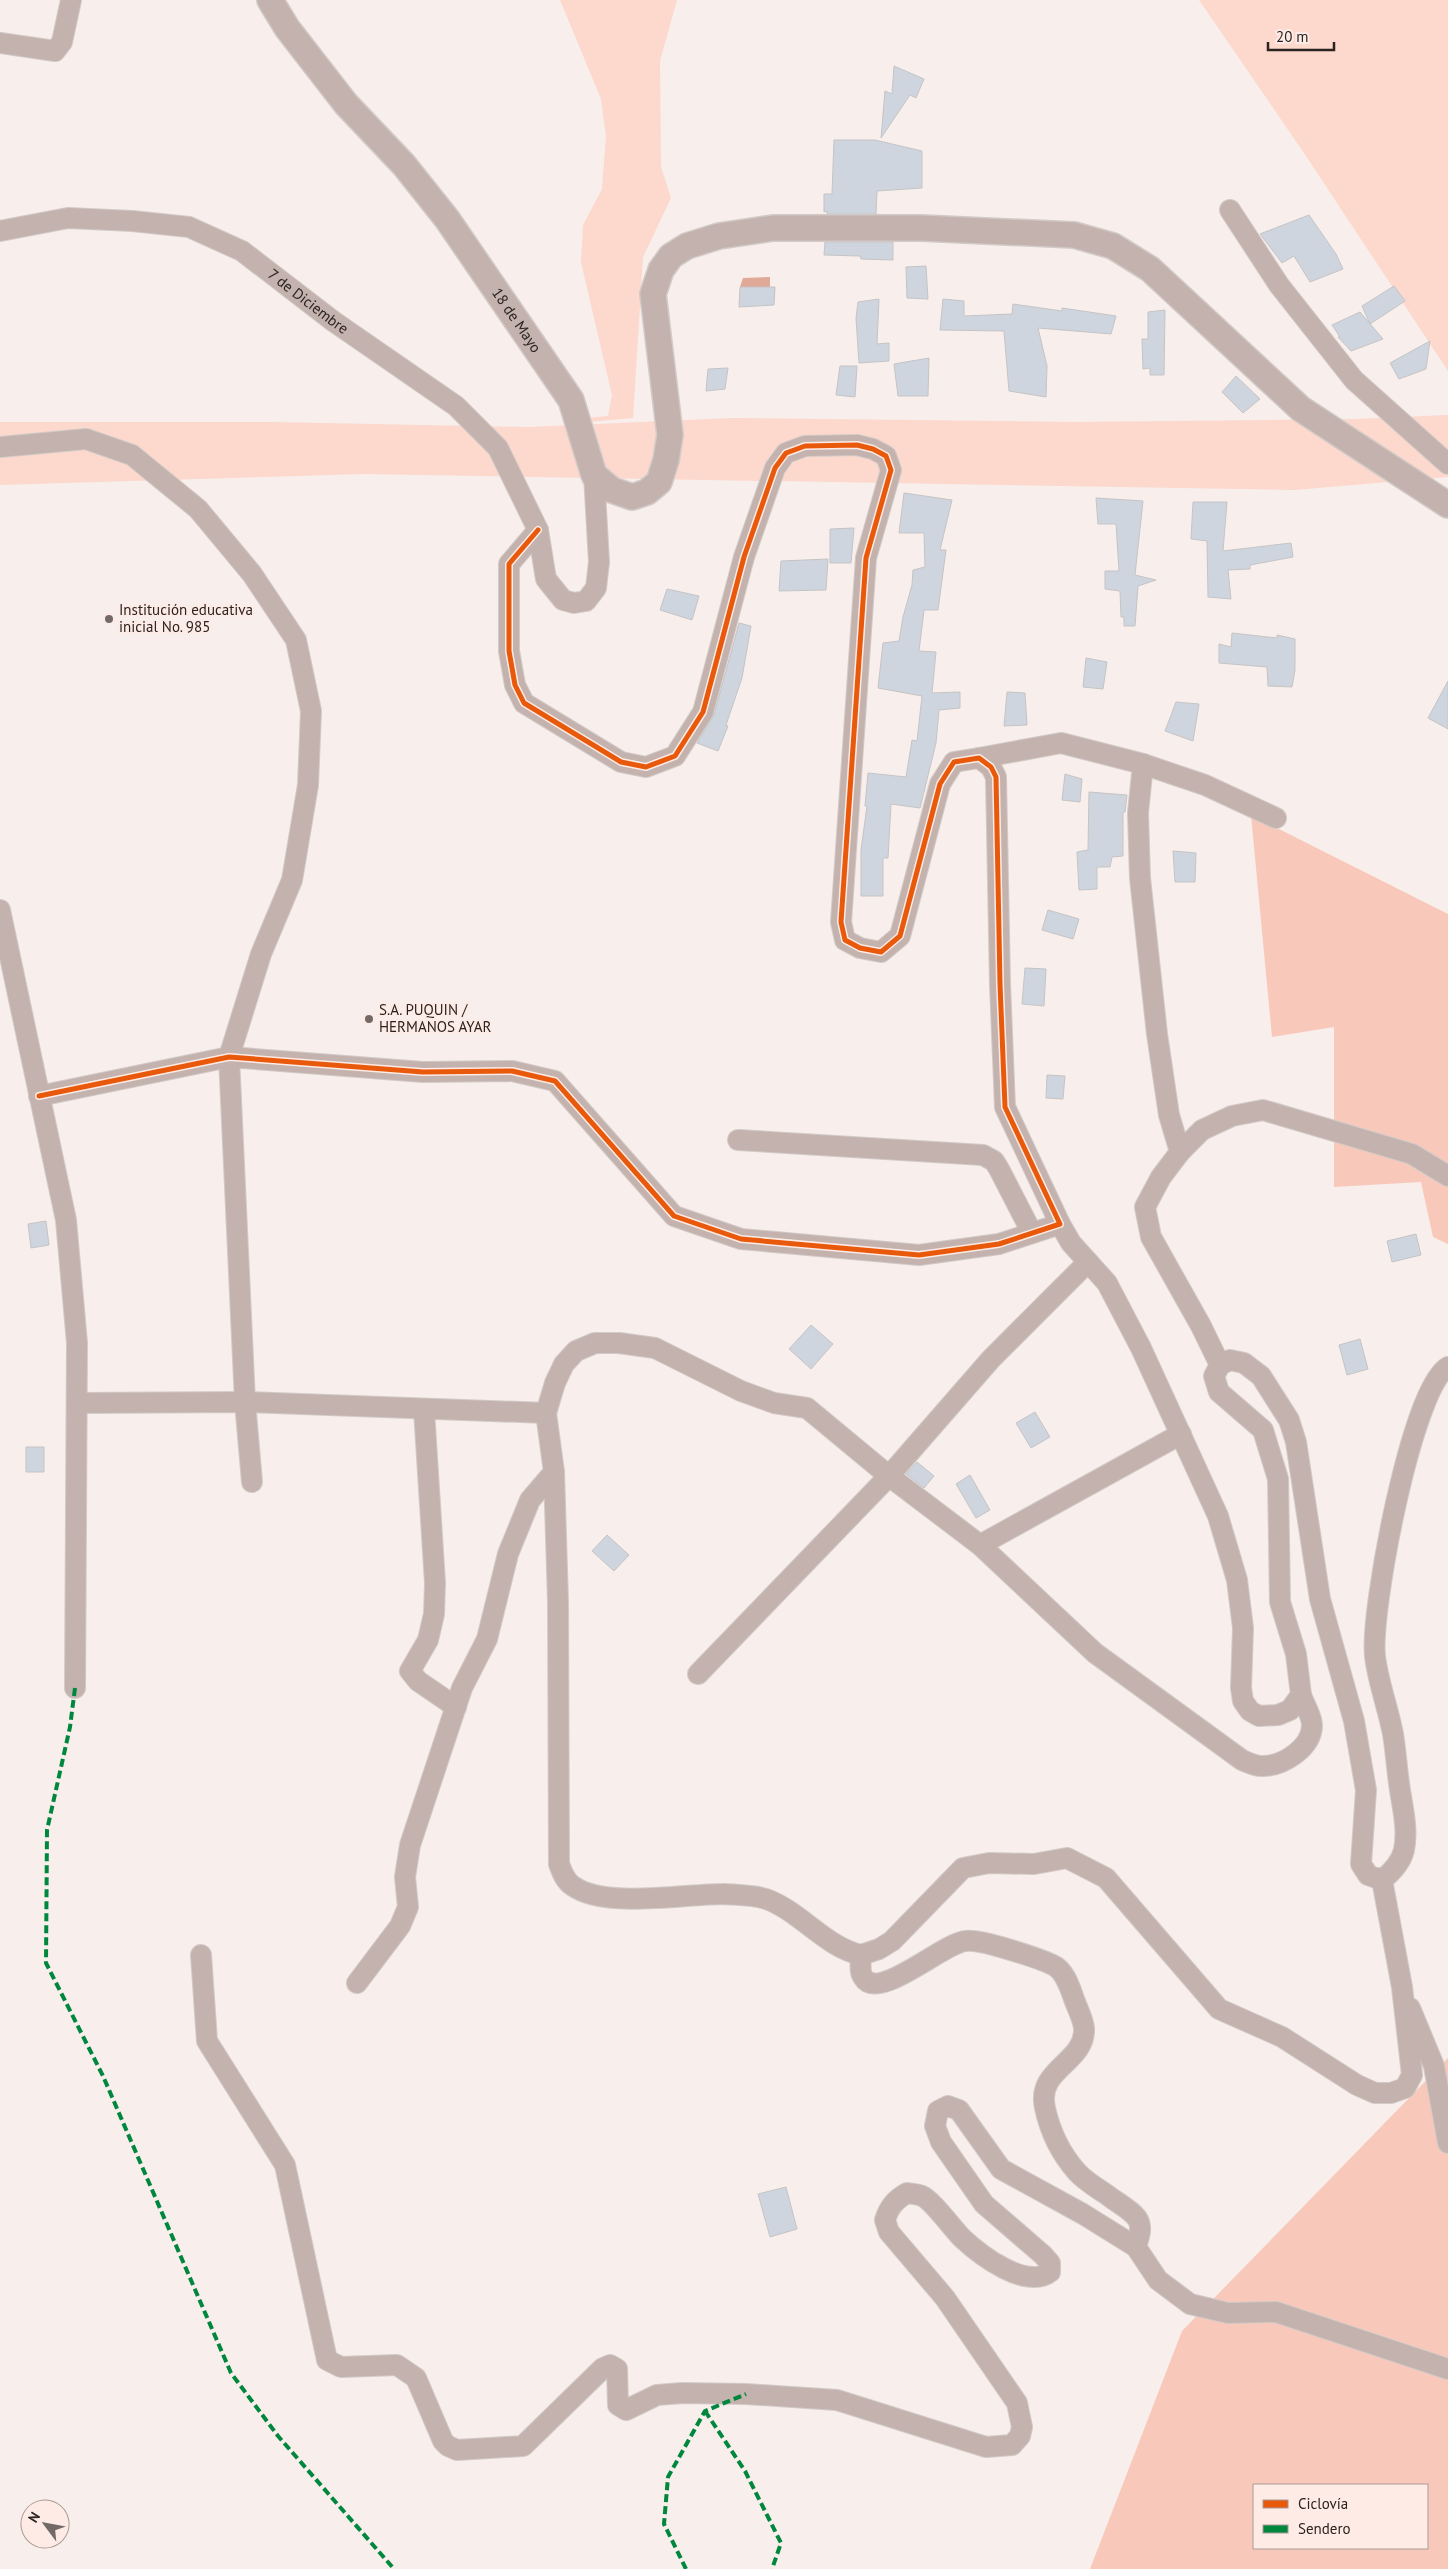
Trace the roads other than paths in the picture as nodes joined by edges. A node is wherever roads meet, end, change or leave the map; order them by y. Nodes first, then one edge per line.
1 (71, 0) edge
2 (270, 0) edge
3 (0, 43) edge
4 (1230, 210) dead end
5 (0, 231) edge
6 (0, 447) edge
7 (1448, 464) edge
8 (594, 475) junction
9 (1448, 505) edge
10 (538, 530) junction
11 (979, 758) junction
12 (1143, 764) junction
13 (1276, 818) dead end
14 (0, 910) edge
15 (228, 1057) junction
16 (39, 1096) junction
17 (738, 1140) dead end
18 (1180, 1152) junction
19 (1448, 1176) edge
20 (1060, 1224) junction
21 (1032, 1233) junction
22 (1088, 1262) junction
23 (1220, 1365) junction
24 (1448, 1367) edge
25 (245, 1402) junction
26 (77, 1403) junction
27 (424, 1410) junction
28 (546, 1413) junction
29 (1181, 1434) junction
30 (554, 1472) junction
31 (889, 1476) junction
32 (252, 1482) dead end
33 (980, 1545) junction
34 (698, 1674) dead end
35 (75, 1688) dead end
36 (1301, 1695) junction
37 (456, 1707) junction
38 (1382, 1880) junction
39 (861, 1954) junction
40 (201, 1955) dead end
41 (357, 1983) dead end
42 (1402, 1987) junction
43 (1448, 2143) edge
44 (1136, 2247) junction
45 (1448, 2368) edge

1 - 3 street
2 - 8 street, 18 de Mayo
4 - 7 street
5 - 10 street, 7 de Diciembre
6 - 15 street
8 - 9 street
8 - 10 street, 18 de Mayo
10 - 11 street
11 - 12 street
11 - 20 street
12 - 13 street
12 - 18 street
14 - 16 street
15 - 16 street
15 - 21 street
15 - 25 street
16 - 26 street
17 - 21 street
18 - 19 street
18 - 23 street
20 - 21 street
20 - 22 street
22 - 29 street
22 - 31 street
23 - 36 street
23 - 38 street
24 - 38 street
25 - 26 street
25 - 27 street
25 - 32 street
26 - 35 street
27 - 28 street
27 - 37 street
28 - 30 street
28 - 31 street
29 - 33 street
29 - 36 street
30 - 37 street
30 - 39 street
31 - 33 street
31 - 34 street
33 - 36 street
37 - 41 street
38 - 42 street
39 - 42 street
39 - 44 street
40 - 44 street
42 - 43 street
44 - 45 street

